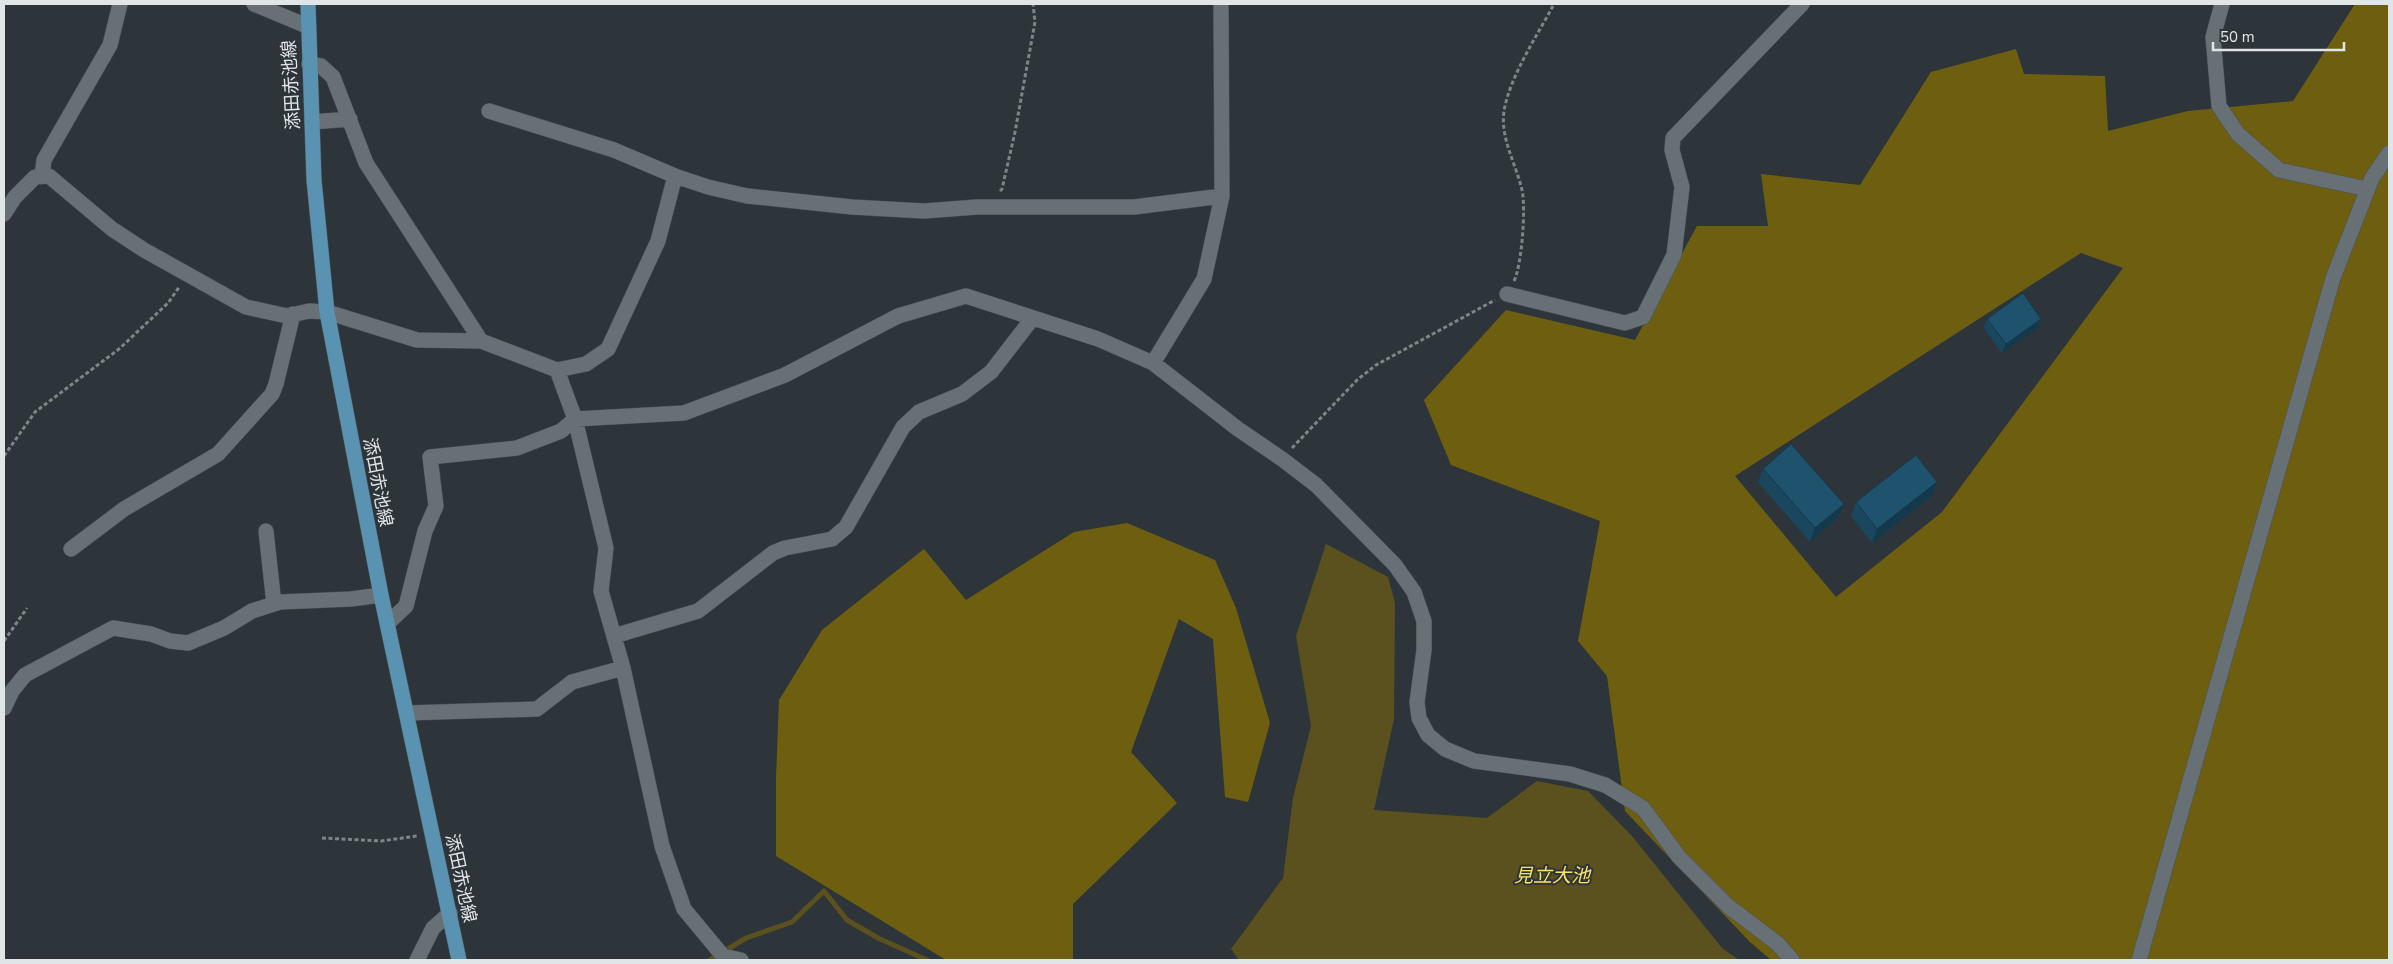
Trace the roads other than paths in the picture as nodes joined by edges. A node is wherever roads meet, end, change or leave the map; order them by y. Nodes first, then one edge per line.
1 (120, 4) edge
2 (254, 4) edge
3 (308, 4) edge
4 (1221, 4) edge
5 (1802, 4) edge
6 (2222, 4) edge
7 (307, 26) junction
8 (309, 64) junction
9 (489, 111) dead end
10 (350, 119) junction
11 (312, 122) junction
12 (2389, 153) edge
13 (42, 176) junction
14 (675, 176) junction
15 (2367, 189) junction
16 (1222, 196) junction
17 (4, 214) edge
18 (1507, 294) road end
19 (327, 312) junction
20 (293, 314) junction
21 (1032, 318) junction
22 (480, 341) junction
23 (1153, 363) junction
24 (557, 370) junction
25 (575, 419) junction
26 (266, 531) dead end
27 (71, 549) dead end
28 (381, 595) junction
29 (274, 604) junction
30 (388, 623) junction
31 (614, 636) junction
32 (623, 668) junction
33 (4, 708) edge
34 (407, 713) junction
35 (450, 913) junction
36 (722, 958) edge
37 (417, 960) edge
38 (459, 960) edge
39 (741, 960) edge
40 (1792, 960) edge
41 (2139, 960) edge

1 - 13 street
2 - 7 street
3 - 7 main road, 添田赤池線
4 - 16 street
5 - 18 street
6 - 15 street
7 - 8 main road, 添田赤池線
8 - 10 street
8 - 11 main road, 添田赤池線
9 - 14 street
10 - 11 street
10 - 22 street
11 - 19 main road, 添田赤池線
12 - 15 street
13 - 17 street
13 - 20 street
14 - 16 street
14 - 24 street
15 - 41 street
16 - 23 street
19 - 20 street
19 - 22 street
19 - 28 main road, 添田赤池線
20 - 27 street
21 - 23 street
21 - 25 street
21 - 31 street
22 - 24 street
23 - 40 street
24 - 25 street
25 - 30 street
25 - 31 street
26 - 29 street
28 - 29 street
28 - 30 main road, 添田赤池線
29 - 33 street
30 - 34 main road, 添田赤池線
31 - 32 street
32 - 34 street
32 - 36 street
34 - 35 main road, 添田赤池線
35 - 37 street
35 - 38 main road, 添田赤池線
36 - 39 street

